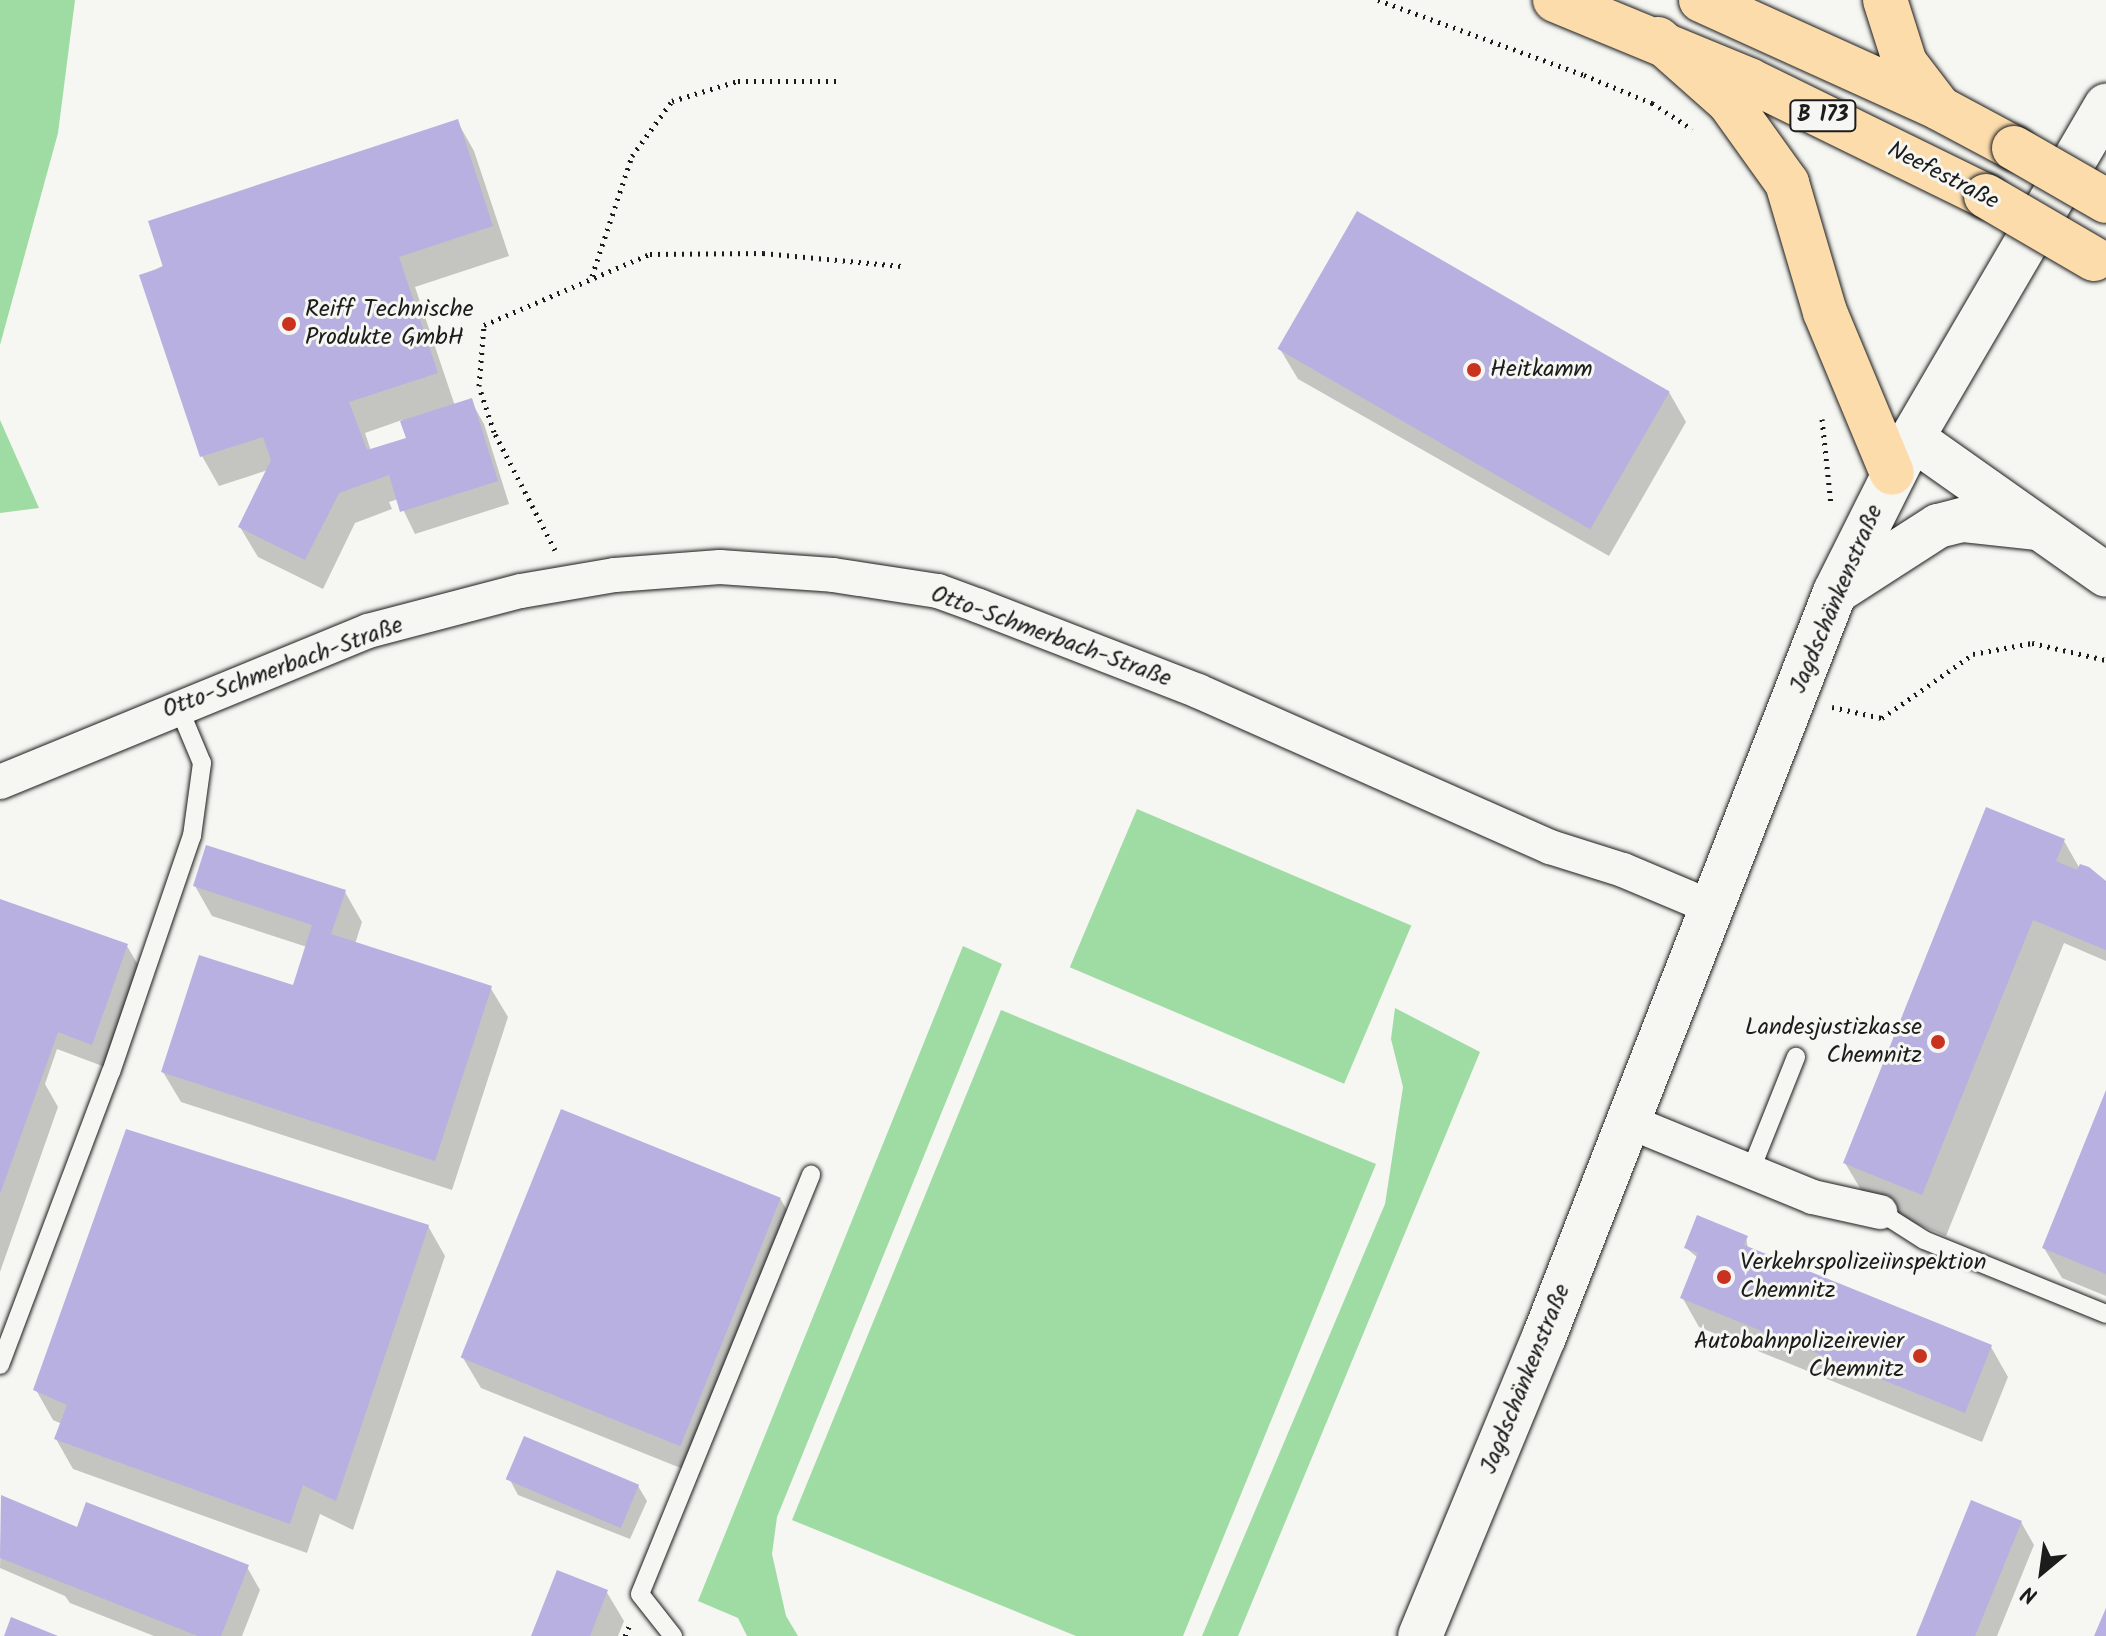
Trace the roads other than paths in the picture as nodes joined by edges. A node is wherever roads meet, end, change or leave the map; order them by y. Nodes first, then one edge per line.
1 (1555, 0) edge
2 (1701, 0) edge
3 (1885, 0) edge
4 (1658, 39) junction
5 (2106, 106) edge
6 (1939, 108) junction
7 (2106, 201) edge
8 (2100, 262) edge
9 (1902, 455) junction
10 (2042, 529) junction
11 (2106, 575) edge
12 (1835, 592) junction
13 (178, 706) junction
14 (0, 782) edge
15 (1711, 907) junction
16 (1796, 1057) dead end
17 (1625, 1120) junction
18 (1750, 1172) junction
19 (811, 1175) dead end
20 (1880, 1212) joint
21 (2106, 1314) edge
22 (0, 1365) edge
23 (673, 1636) edge
24 (1420, 1636) edge

1 - 4 main road, Neefestraße / B 173
2 - 6 main road, B 173
3 - 6 main road
4 - 8 main road, Neefestraße / B 173, bridge
4 - 9 main road
5 - 9 main road, Jagdschänkenstraße
6 - 7 main road, B 173, bridge
9 - 10 main road
9 - 12 main road, Jagdschänkenstraße
10 - 11 main road
10 - 12 main road
12 - 15 main road, Jagdschänkenstraße
13 - 14 street, Otto-Schmerbach-Straße
13 - 15 street, Otto-Schmerbach-Straße
13 - 22 lane
15 - 17 main road, Jagdschänkenstraße
16 - 18 lane
17 - 18 street
17 - 24 main road, Jagdschänkenstraße
18 - 20 street
19 - 23 lane
20 - 21 lane

